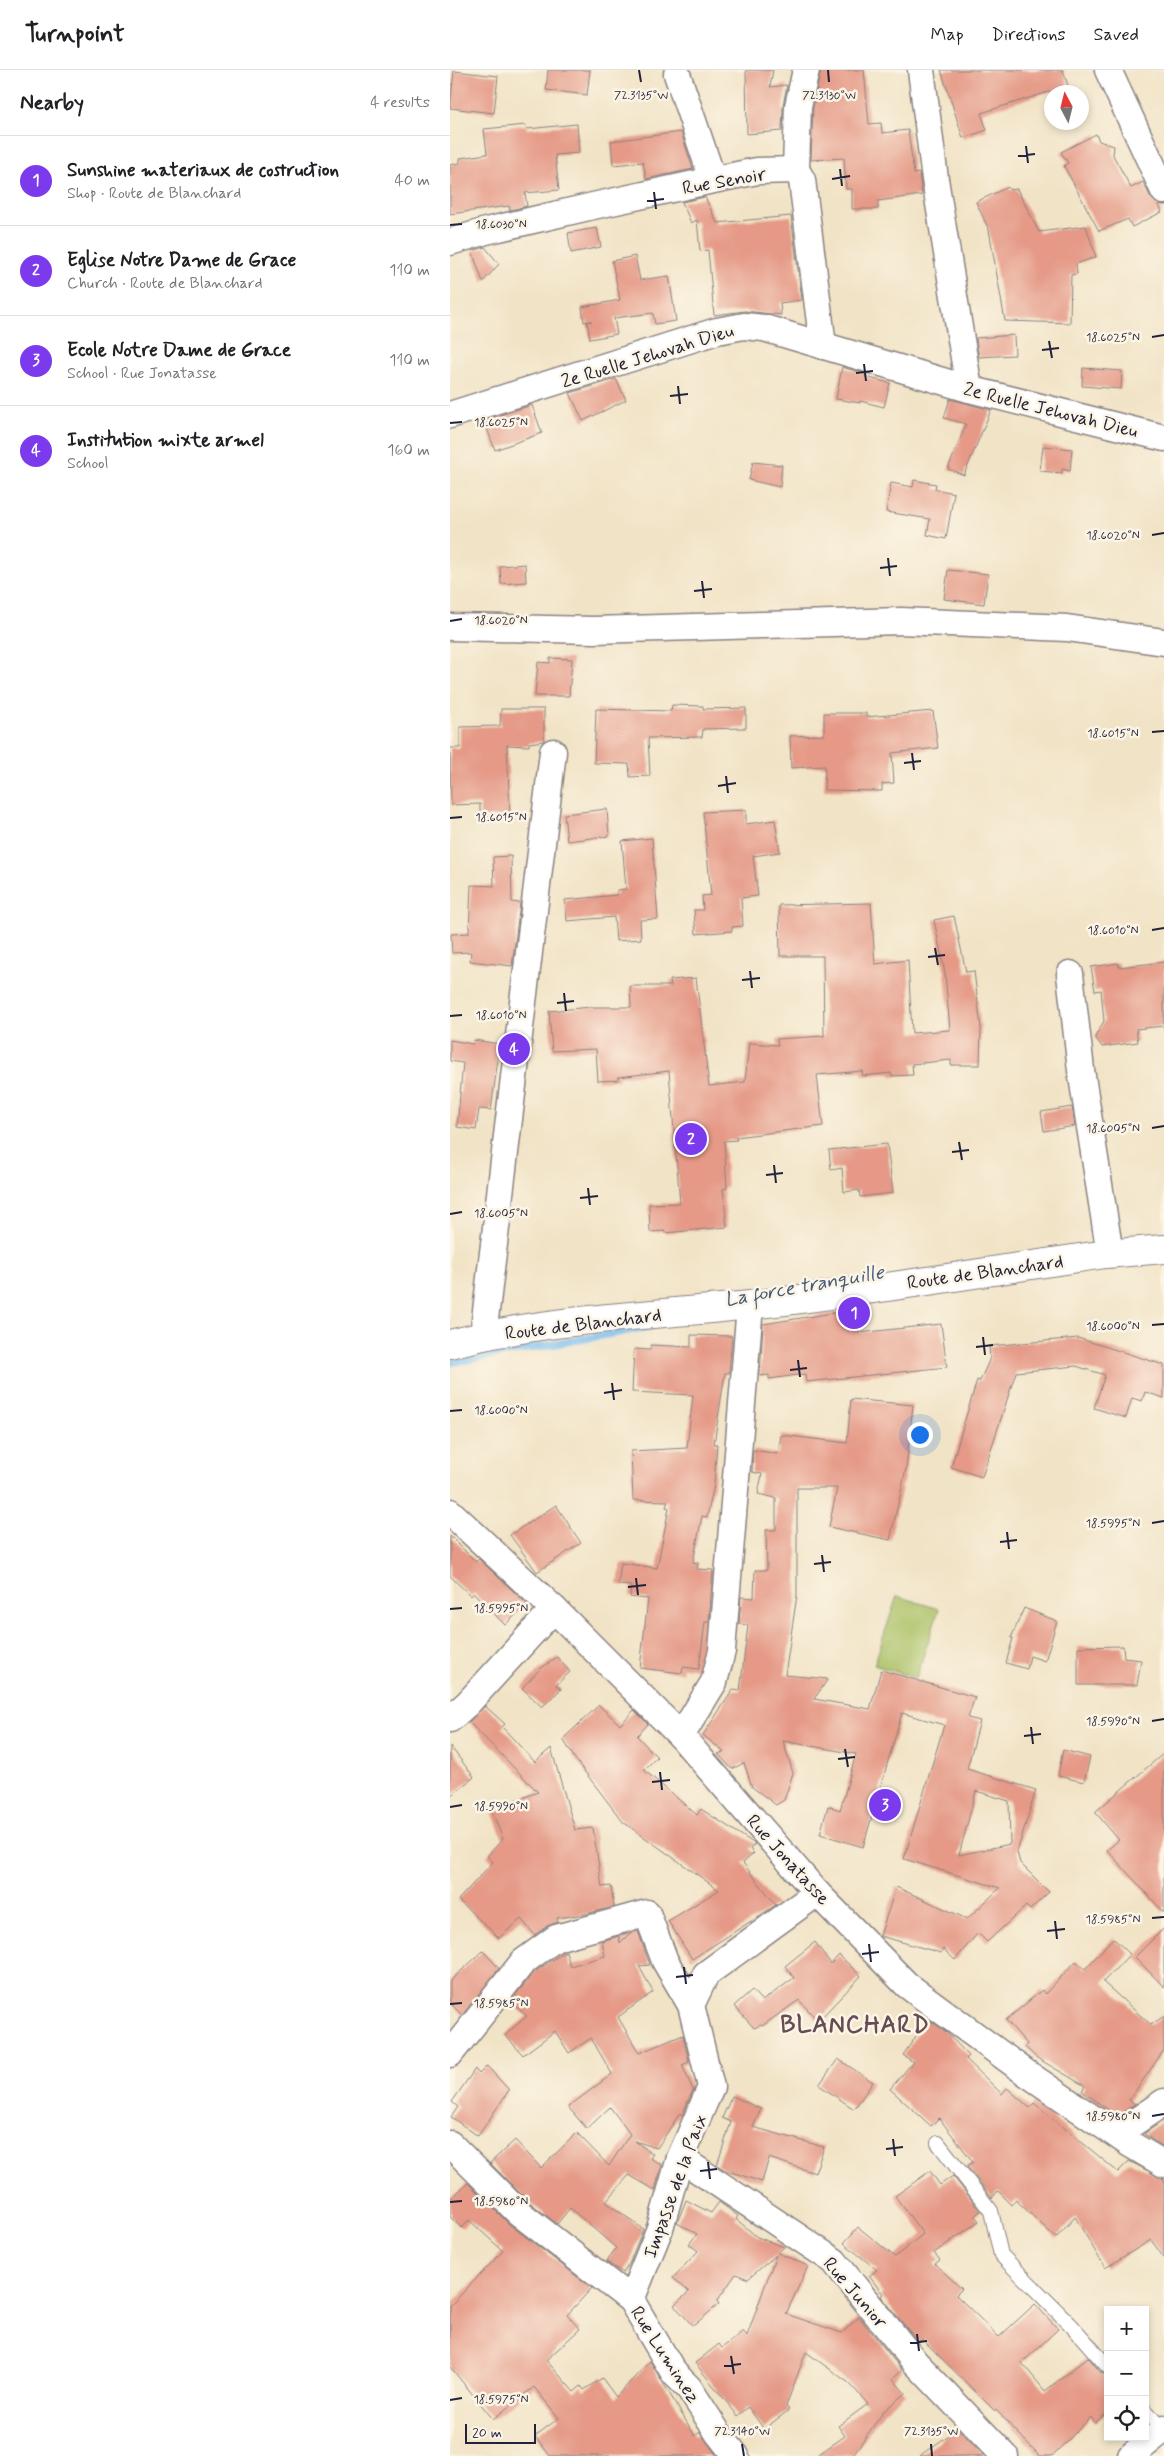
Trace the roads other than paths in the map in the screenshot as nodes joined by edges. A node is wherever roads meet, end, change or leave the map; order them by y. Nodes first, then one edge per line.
1 (806, 70) edge
2 (921, 70) edge
3 (1108, 70) edge
4 (677, 74) dead end
5 (796, 170) junction
6 (713, 180) junction
7 (1164, 191) edge
8 (450, 242) edge
9 (823, 346) junction
10 (970, 389) junction
11 (450, 415) edge
12 (1164, 438) edge
13 (450, 627) edge
14 (1164, 642) edge
15 (553, 752) dead end
16 (1070, 974) dead end
17 (1164, 1249) edge
18 (1110, 1254) junction
19 (750, 1305) junction
20 (482, 1336) junction
21 (450, 1344) edge
22 (450, 1512) edge
23 (554, 1609) junction
24 (450, 1719) edge
25 (681, 1736) junction
26 (817, 1893) junction
27 (691, 2005) junction
28 (450, 2054) edge
29 (1164, 2102) edge
30 (1117, 2134) junction
31 (938, 2143) dead end
32 (450, 2144) edge
33 (680, 2158) junction
34 (1164, 2164) edge
35 (631, 2300) junction
36 (1104, 2362) edge
37 (1149, 2414) edge
38 (1163, 2429) edge
39 (736, 2456) edge
40 (1005, 2456) edge
41 (1131, 2456) edge

1 - 5 street
2 - 10 street
3 - 7 street
4 - 6 street
5 - 6 street, Rue Senoir
5 - 9 street
6 - 8 street, Rue Senoir
9 - 10 street, 2e Ruelle Jehovah Dieu
9 - 11 street, 2e Ruelle Jehovah Dieu
10 - 12 street, 2e Ruelle Jehovah Dieu
13 - 14 street
15 - 20 street
16 - 18 street
17 - 18 street, Route de Blanchard
18 - 19 street, Route de Blanchard
19 - 20 street, Route de Blanchard
19 - 25 street
20 - 21 street, Route de Blanchard
22 - 23 street, Rue Jonatasse
23 - 24 street
23 - 25 street, Rue Jonatasse
25 - 26 street, Rue Jonatasse
26 - 27 street
26 - 30 street, Rue Jonatasse
27 - 28 street, Impasse de la Paix
27 - 33 street, Impasse de la Paix
29 - 30 street
30 - 34 street, Rue Jonatasse
31 - 36 lane
32 - 35 street
33 - 35 street, Impasse de la Paix
33 - 40 street, Rue Junior
35 - 39 street, Rue Luminez
37 - 38 lane
38 - 41 street

